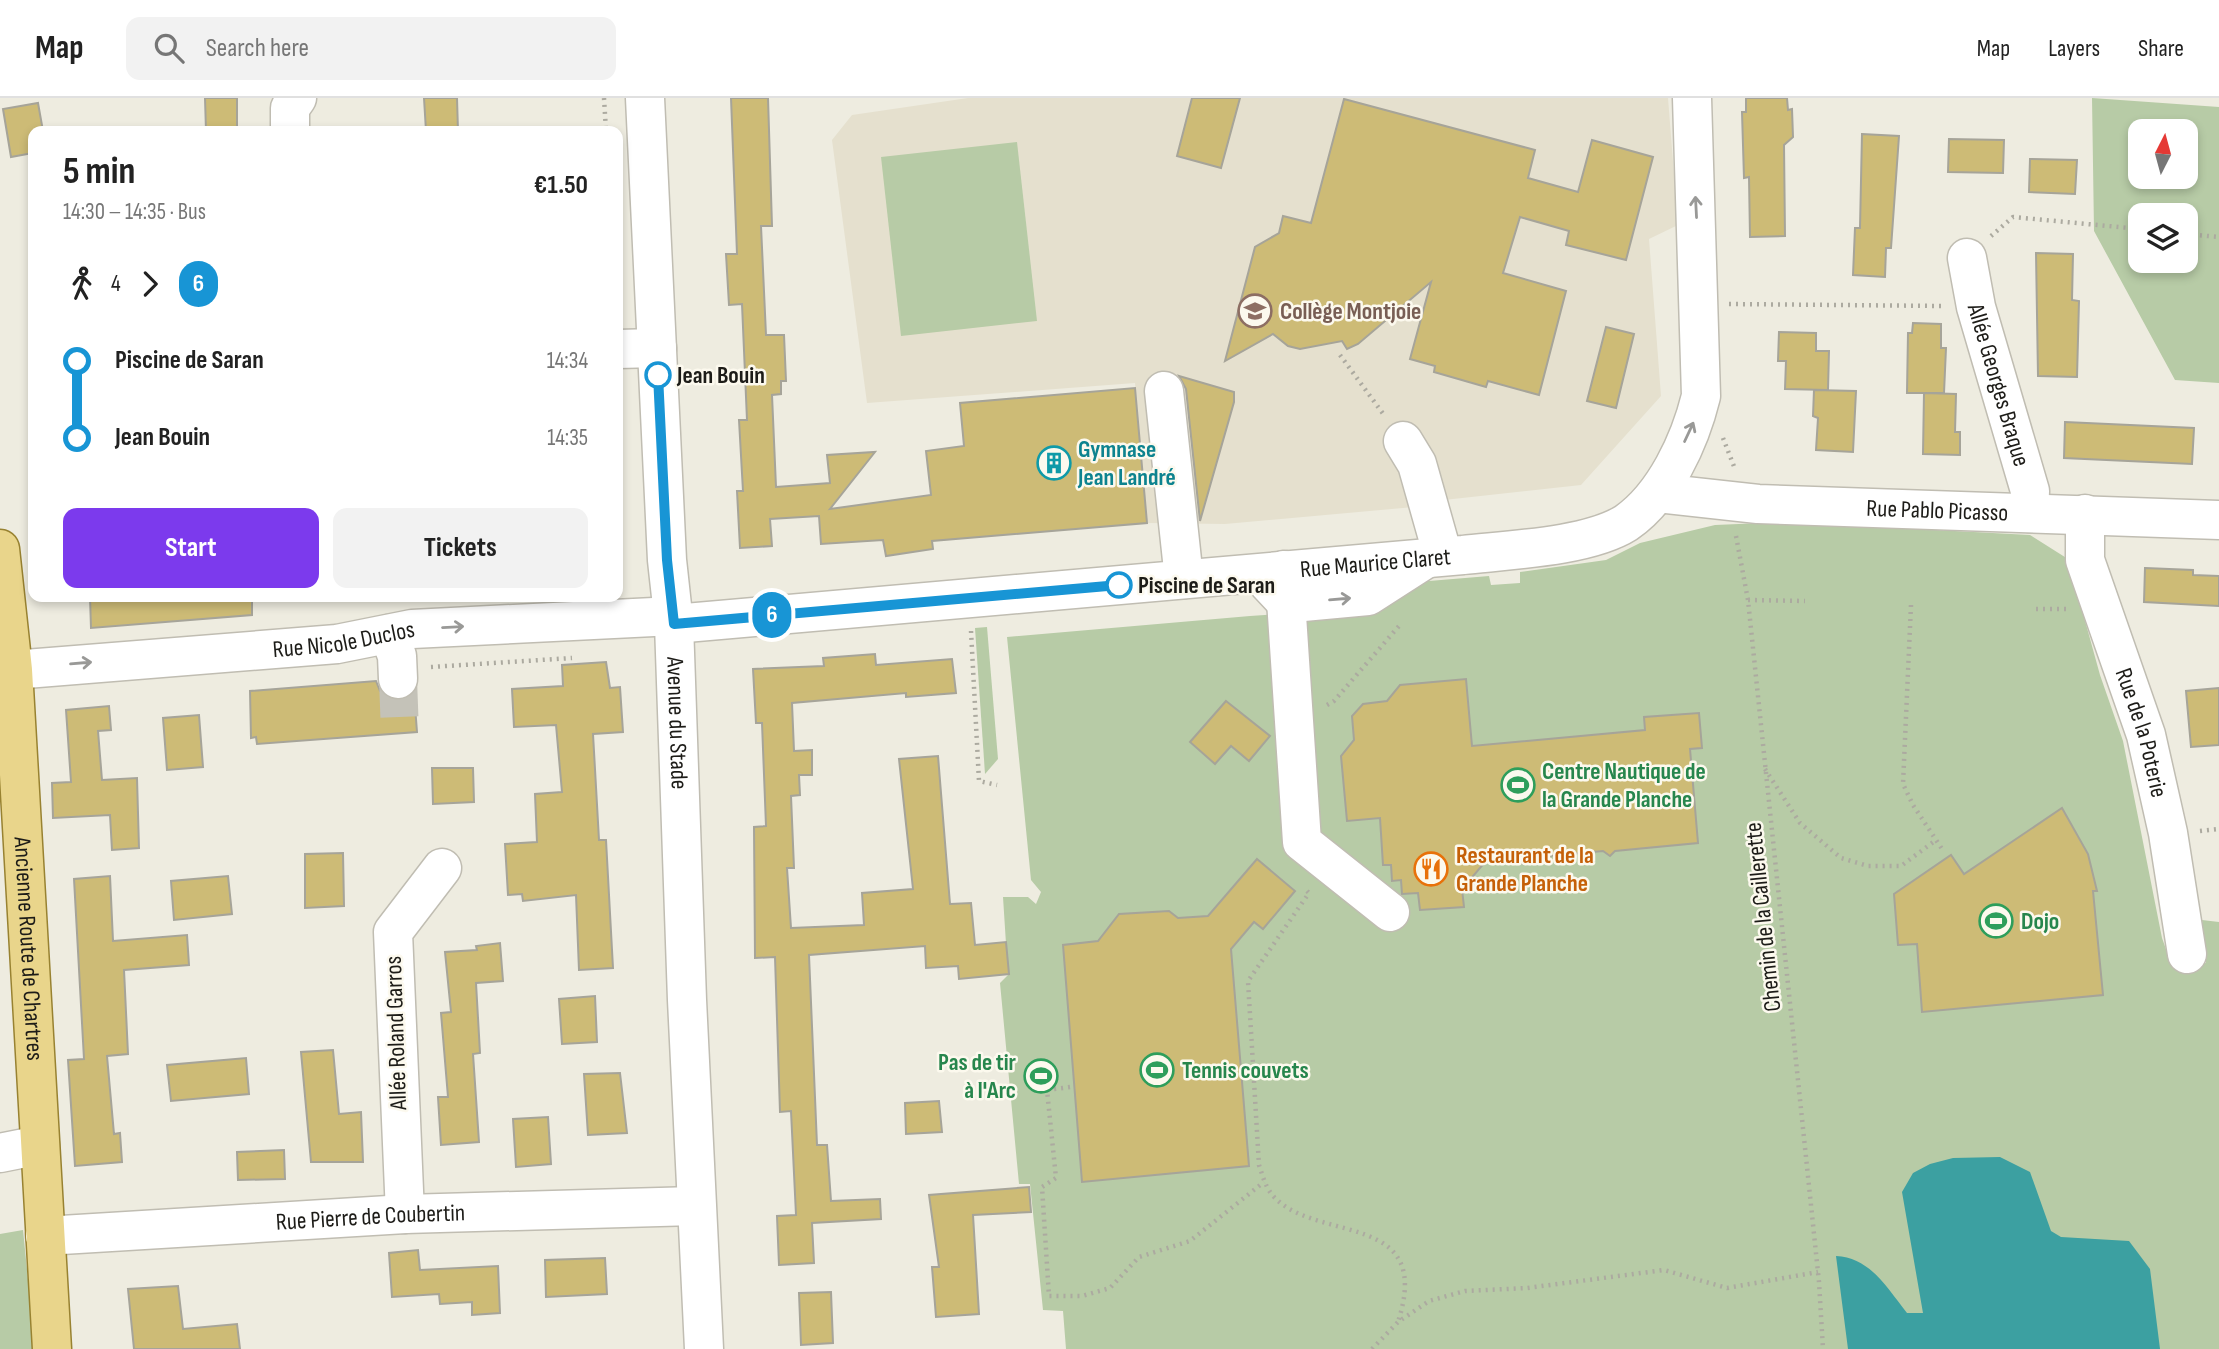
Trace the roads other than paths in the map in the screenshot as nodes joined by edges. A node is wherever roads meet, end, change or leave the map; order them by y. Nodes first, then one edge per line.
1 (297, 98) edge
2 (645, 98) edge
3 (1692, 98) edge
4 (290, 126) edge
5 (1966, 258) road end
6 (657, 348) junction
7 (623, 349) edge
8 (1164, 391) dead end
9 (1403, 441) road end
10 (1658, 493) junction
11 (2029, 513) junction
12 (2085, 514) junction
13 (2219, 520) edge
14 (0, 549) edge
15 (1436, 557) junction
16 (1184, 579) junction
17 (1277, 581) junction
18 (674, 620) junction
19 (388, 634) junction
20 (8, 665) edge
21 (398, 680) tunnel mouth
22 (11, 824) edge
23 (442, 868) dead end
24 (1390, 912) dead end
25 (2187, 954) dead end
26 (40, 1145) junction
27 (0, 1153) edge
28 (695, 1206) junction
29 (405, 1214) junction
30 (45, 1236) junction
31 (52, 1349) edge
32 (704, 1349) edge

1 - 4 street
2 - 6 street, Avenue du Stade
10 -> 3 street, Rue Maurice Claret
5 - 11 street, Allée Georges Braque
6 - 7 street
6 - 18 street, Avenue du Stade
8 - 16 street
9 - 15 street
10 - 11 street, Rue Pablo Picasso
10 - 15 street, Rue Maurice Claret
11 - 12 street, Rue Pablo Picasso
12 - 13 street, Rue Pablo Picasso
12 - 25 street, Rue de la Poterie
14 - 20 main road, Ancienne Route de Chartres
15 - 17 street, Rue Maurice Claret
16 - 17 street, Rue Maurice Claret
16 - 18 street, Rue Maurice Claret
17 - 24 street
19 -> 18 street, Rue Nicole Duclos
18 - 28 street, Avenue du Stade
20 -> 19 street, Rue Nicole Duclos
19 - 21 street
20 - 22 main road, Ancienne Route de Chartres
22 - 26 main road, Ancienne Route de Chartres
23 - 29 street, Allée Roland Garros
26 - 27 street
26 - 30 main road, Ancienne Route de Chartres
28 - 29 street, Rue Pierre de Coubertin
28 - 32 street, Avenue du Stade
29 - 30 street, Rue Pierre de Coubertin
30 - 31 main road, Ancienne Route de Chartres

